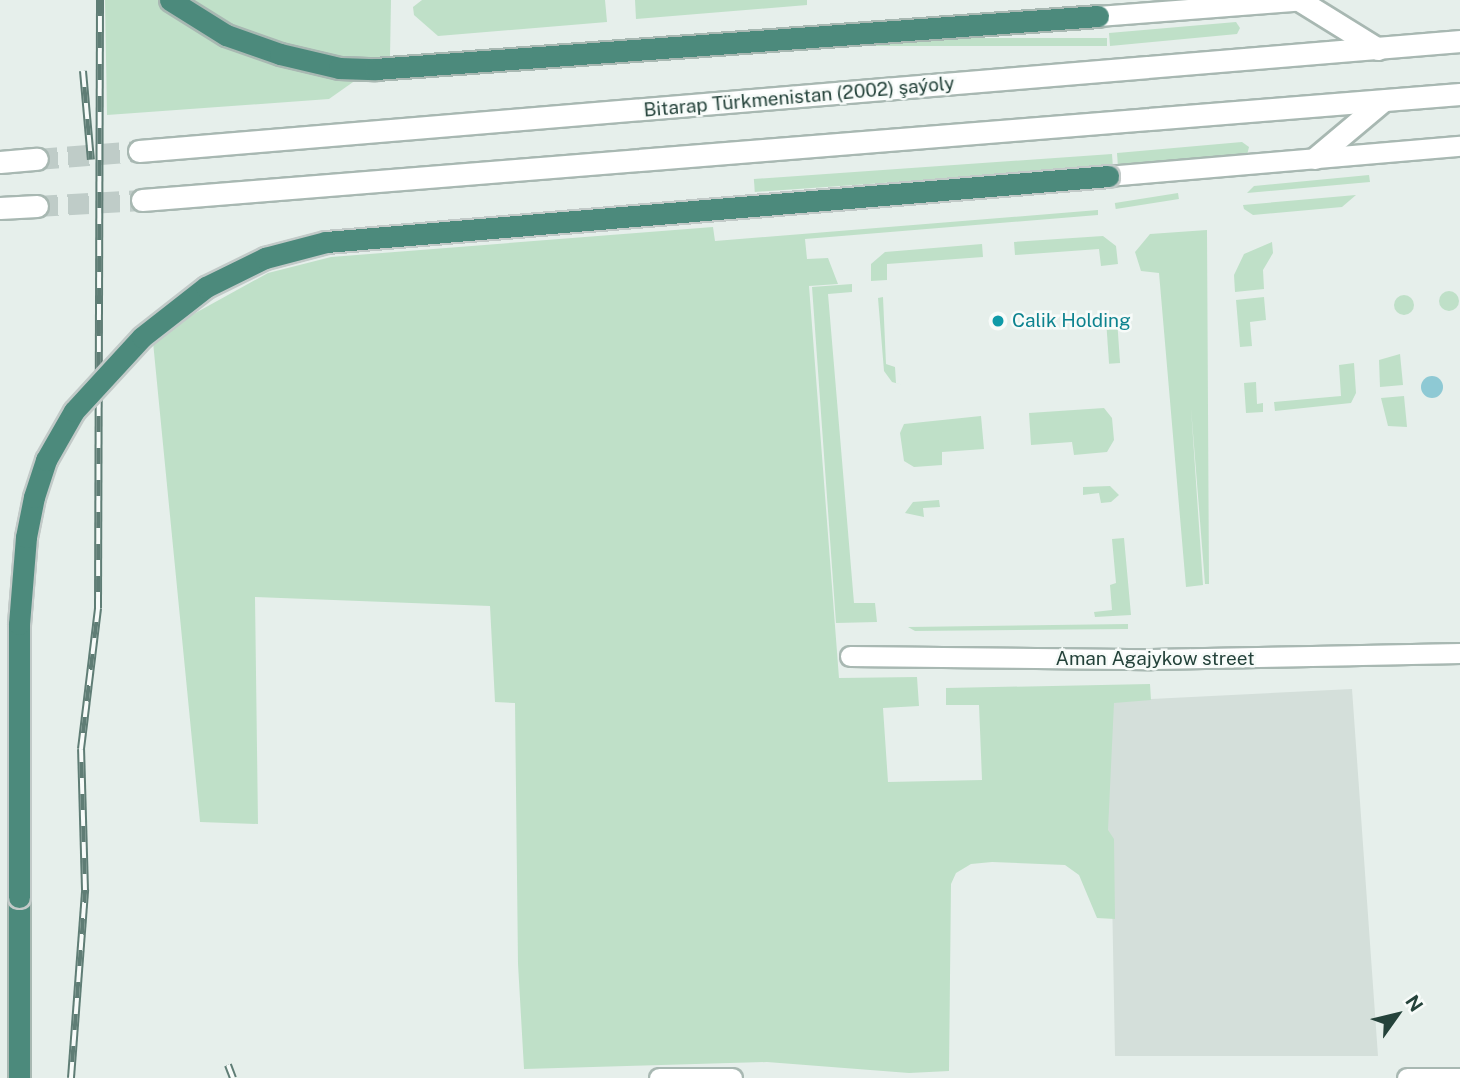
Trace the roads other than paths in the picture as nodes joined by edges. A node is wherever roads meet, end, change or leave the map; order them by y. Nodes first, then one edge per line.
1 (170, 0) edge
2 (1299, 0) edge
3 (1305, 0) edge
4 (1098, 16) joint
5 (1460, 41) edge
6 (1378, 49) junction
7 (1460, 94) edge
8 (1383, 101) junction
9 (1460, 146) edge
10 (139, 151) tunnel mouth
11 (1315, 158) junction
12 (37, 159) tunnel mouth
13 (0, 162) edge
14 (1108, 176) joint
15 (142, 200) tunnel mouth
16 (37, 206) tunnel mouth
17 (0, 208) edge
18 (1460, 653) edge
19 (850, 656) dead end
20 (19, 1078) edge
21 (659, 1078) edge
22 (732, 1078) edge
23 (1407, 1078) edge
24 (1460, 1078) edge

1 - 4 highway
2 - 3 street
2 - 4 street
2 - 6 main road
5 - 6 main road, Bitarap Türkmenistan (2002) şaýoly
6 - 10 main road, Bitarap Türkmenistan (2002) şaýoly
7 - 8 main road
8 - 11 main road
8 - 15 main road
9 - 11 street
11 - 14 street
12 - 13 main road
14 - 20 highway, bridge
16 - 17 main road
18 - 19 street, Aman Agajykow street
21 - 22 street
23 - 24 street

